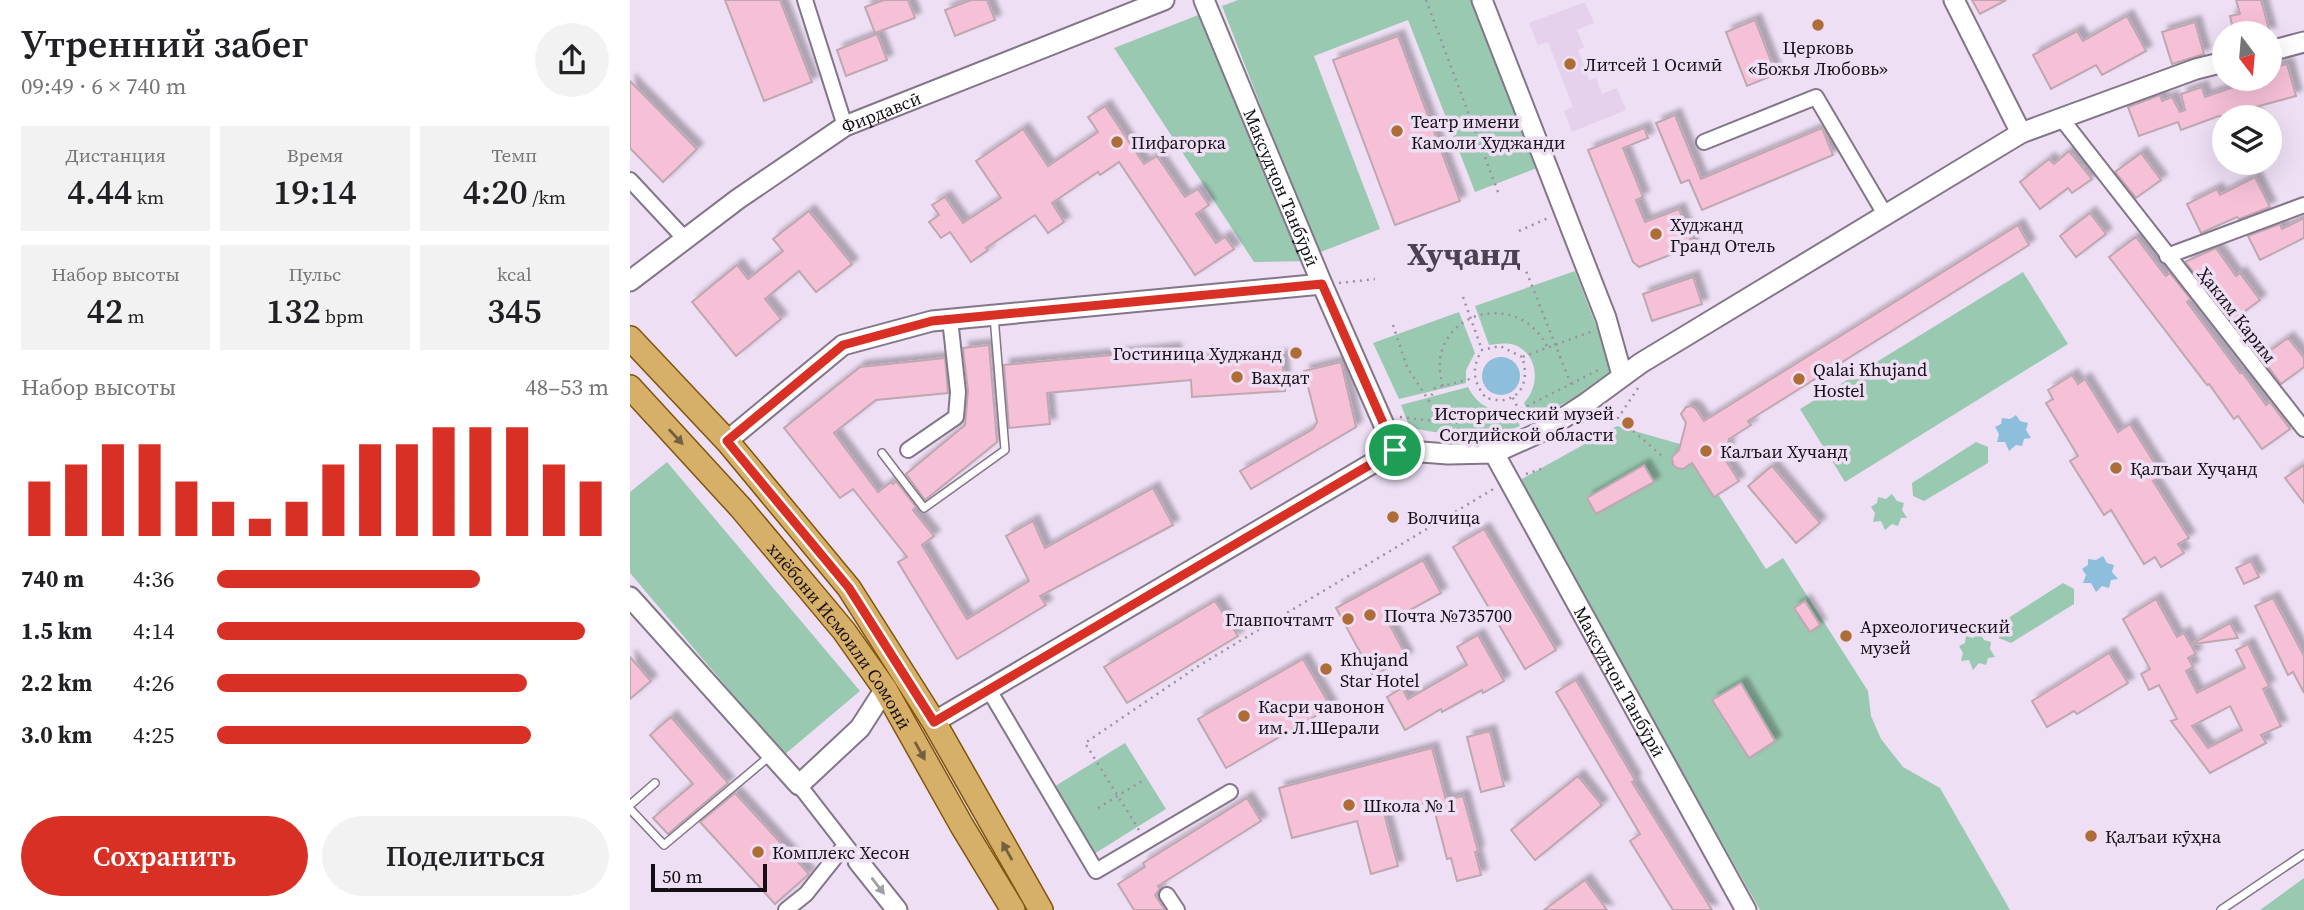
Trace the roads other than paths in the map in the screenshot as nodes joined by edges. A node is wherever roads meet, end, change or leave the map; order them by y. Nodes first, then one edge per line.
1 (805, 0) edge
2 (1164, 0) edge
3 (1204, 0) edge
4 (1482, 0) edge
5 (1954, 0) edge
6 (2304, 42) edge
7 (2282, 48) edge
8 (2212, 65) edge
9 (2061, 118) junction
10 (845, 126) junction
11 (2021, 133) junction
12 (1704, 142) dead end
13 (630, 180) edge
14 (2304, 205) edge
15 (1886, 216) junction
16 (685, 239) junction
17 (2167, 256) junction
18 (630, 281) edge
19 (1322, 284) junction
20 (994, 315) junction
21 (950, 319) junction
22 (630, 338) edge
23 (658, 369) junction
24 (1622, 375) junction
25 (631, 388) edge
26 (2304, 429) edge
27 (727, 441) junction
28 (908, 450) dead end
29 (1395, 450) junction
30 (882, 453) dead end
31 (1494, 453) junction
32 (630, 597) edge
33 (885, 689) junction
34 (989, 690) junction
35 (934, 722) junction
36 (772, 755) junction
37 (655, 783) dead end
38 (799, 785) junction
39 (1230, 792) dead end
40 (630, 807) edge
41 (845, 845) junction
42 (2304, 854) edge
43 (859, 861) joint
44 (1167, 895) dead end
45 (786, 910) edge
46 (897, 910) edge
47 (1013, 910) edge
48 (1041, 910) edge
49 (1177, 910) edge
50 (1746, 910) edge
51 (2221, 910) edge

1 - 10 street
2 - 10 street, Фирдавсӣ
3 - 19 street, Мақсудҷон Танбӯрӣ
4 - 24 street
5 - 11 street
6 - 7 street
8 - 9 street
9 - 11 street
9 - 17 street, Ҳаким Карим
10 - 16 street, Фирдавсӣ
11 - 15 street
12 - 15 street
13 - 16 street
14 - 17 street, Ҳаким Карим
15 - 24 street
16 - 18 street, Фирдавсӣ
17 - 26 street, Ҳаким Карим
19 - 20 street
19 - 29 street, Мақсудҷон Танбӯрӣ
20 - 21 street
20 - 30 lane
21 - 27 street
21 - 28 street
22 - 23 main road
23 - 25 main road
23 - 27 main road
24 - 31 street
25 -> 33 main road, хиёбони Исмоили Сомонӣ
27 - 35 main road
29 - 31 street
29 - 34 street
31 - 50 street, Мақсудҷон Танбӯрӣ
32 - 36 street
33 - 38 street
33 -> 47 main road, хиёбони Исмоили Сомонӣ
34 - 35 street
34 - 39 street
48 -> 35 main road
36 - 38 street
36 - 40 lane
37 - 40 lane
38 - 41 street
41 - 43 street
41 - 45 street
42 - 51 lane
43 -> 46 street
44 - 49 street

